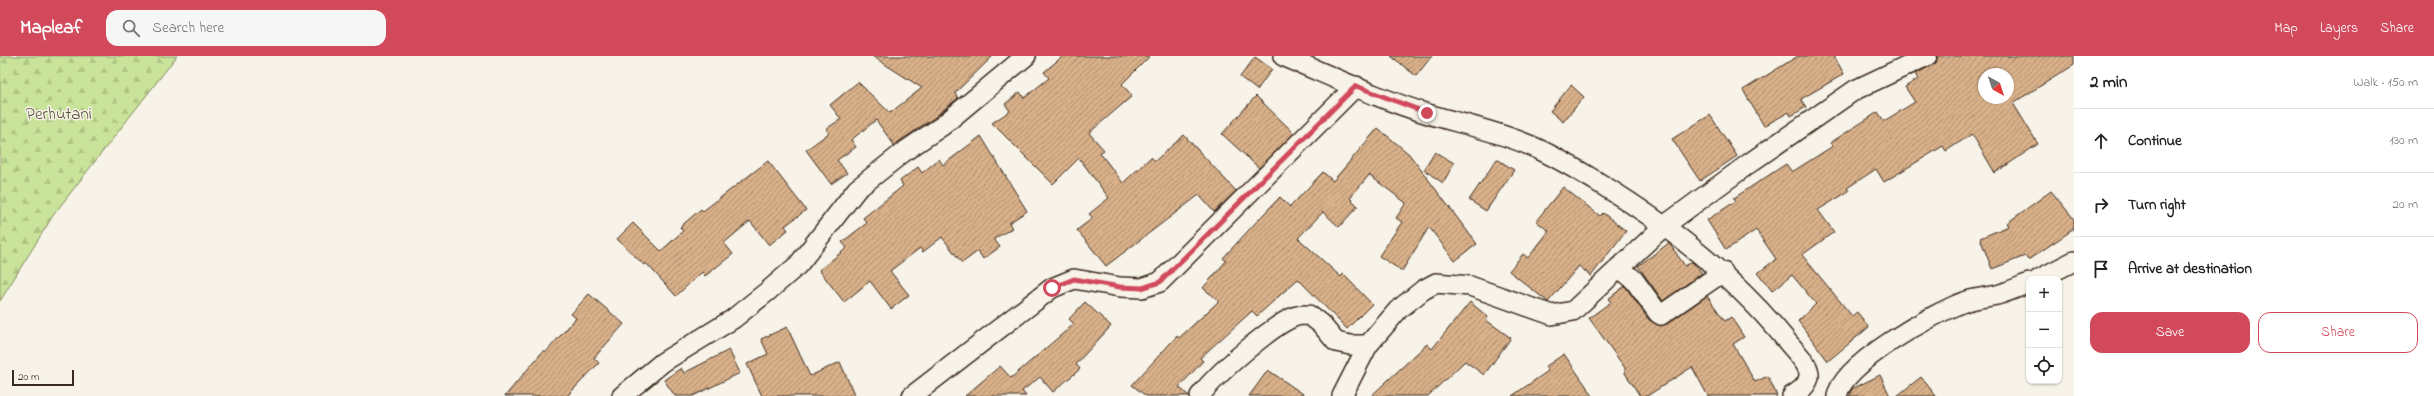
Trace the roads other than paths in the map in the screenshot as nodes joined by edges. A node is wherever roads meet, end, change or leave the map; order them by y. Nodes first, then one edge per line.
1 (1026, 56) edge
2 (1283, 56) edge
3 (1927, 56) edge
4 (1356, 86) junction
5 (1664, 226) junction
6 (2074, 261) edge
7 (1619, 267) junction
8 (1723, 272) junction
9 (2045, 276) edge
10 (2026, 284) edge
11 (1368, 344) junction
12 (622, 396) edge
13 (912, 396) edge
14 (1200, 396) edge
15 (1342, 396) edge
16 (1792, 396) edge
17 (1837, 396) edge

1 - 12 street
2 - 4 street
3 - 5 street
4 - 5 street
4 - 13 street
5 - 7 street
5 - 8 street
6 - 9 street
7 - 8 street
7 - 11 street
8 - 16 street
10 - 17 street
11 - 14 street
11 - 15 street

